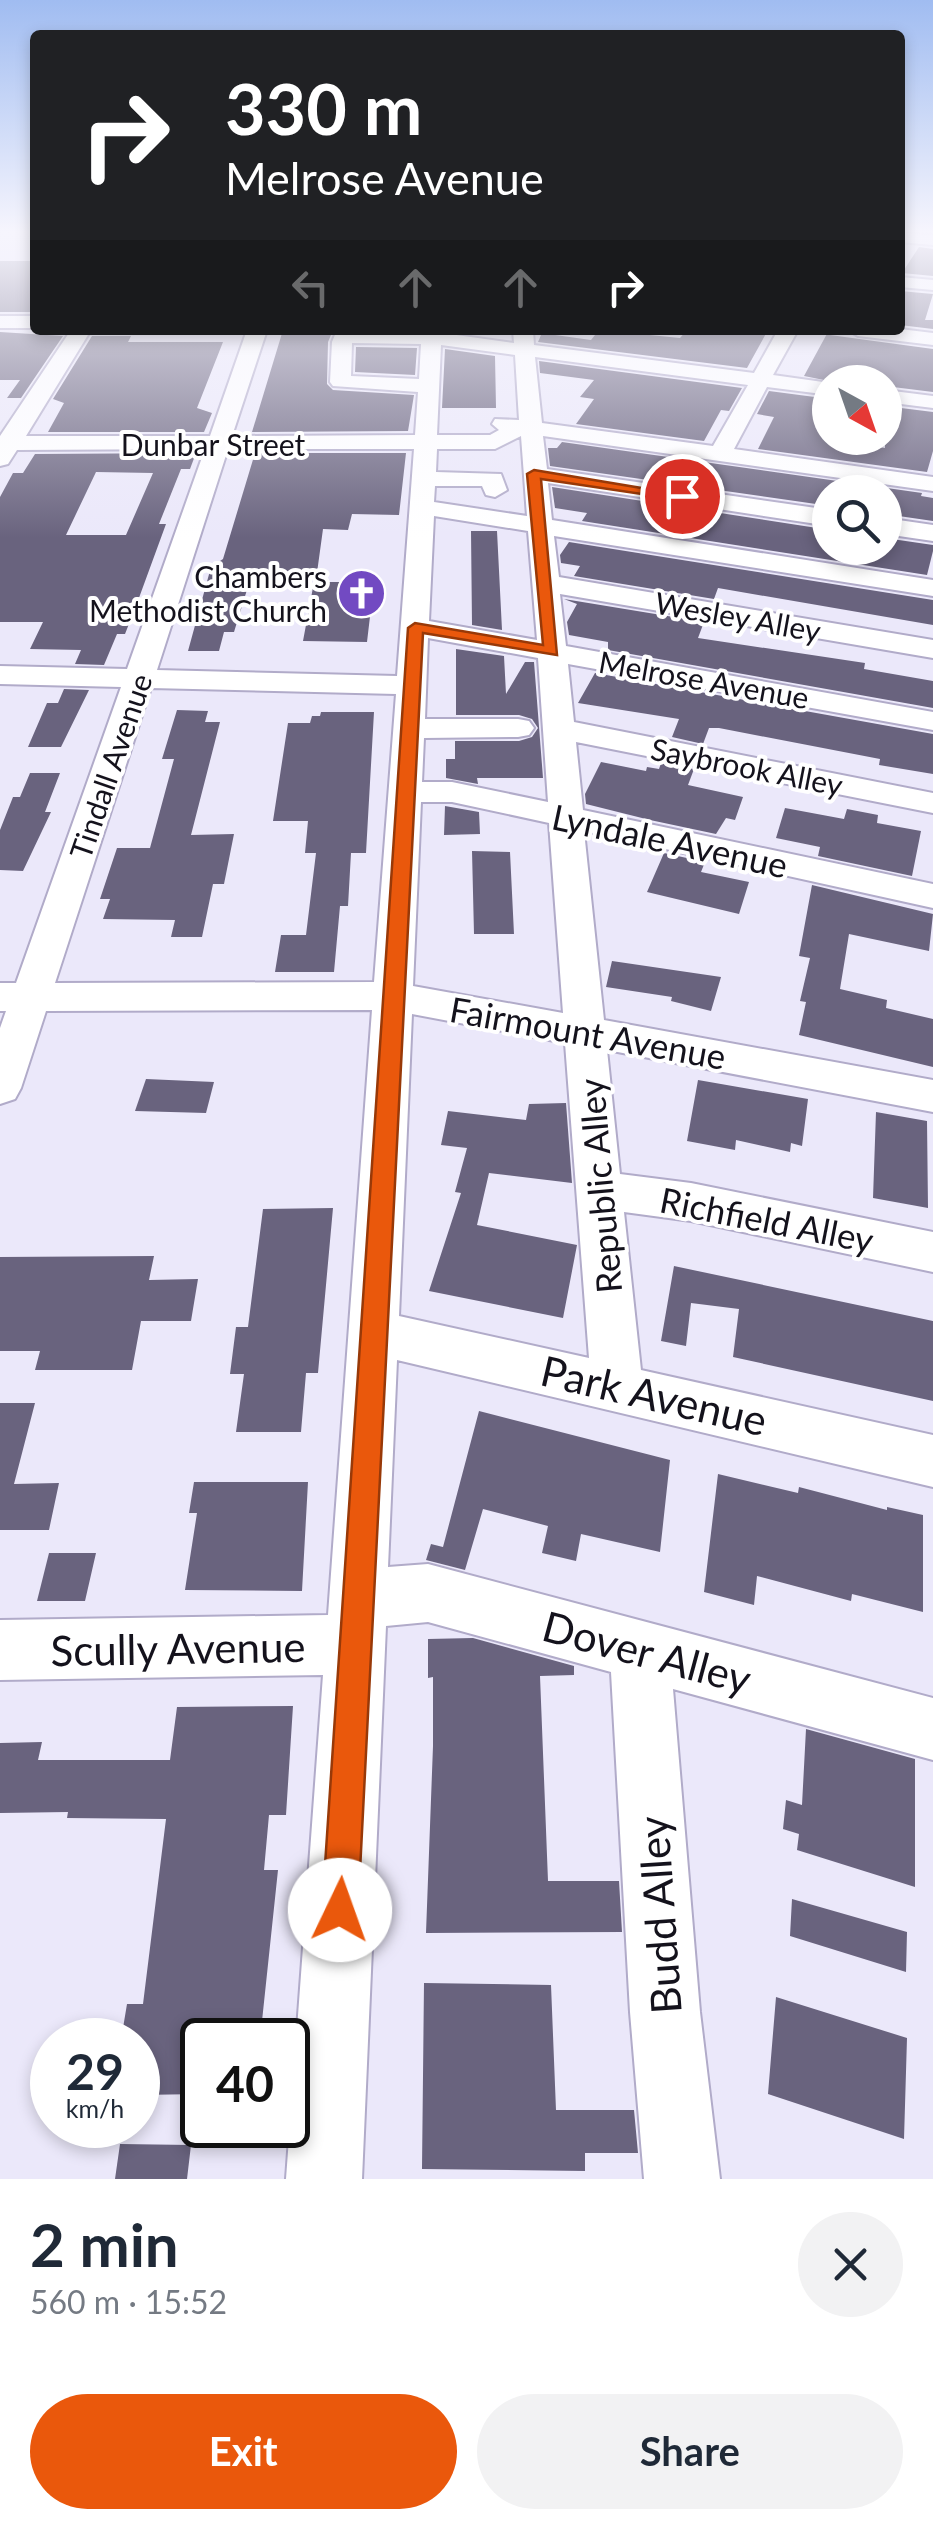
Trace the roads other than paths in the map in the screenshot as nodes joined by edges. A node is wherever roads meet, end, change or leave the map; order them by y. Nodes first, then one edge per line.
1 (79, 335) edge
2 (255, 335) edge
3 (346, 335) edge
4 (432, 335) edge
5 (447, 335) edge
6 (588, 335) edge
7 (785, 335) edge
8 (905, 335) edge
9 (933, 338) edge
10 (524, 340) edge
11 (574, 356) junction
12 (761, 380) junction
13 (429, 386) junction
14 (812, 387) edge
15 (902, 398) edge
16 (933, 402) edge
17 (525, 427) junction
18 (426, 430) junction
19 (462, 442) junction
20 (218, 444) junction
21 (3, 448) edge
22 (720, 454) junction
23 (534, 474) junction
24 (464, 479) junction
25 (933, 484) edge
26 (495, 490) dead end
27 (423, 494) junction
28 (812, 515) edge
29 (542, 527) junction
30 (902, 528) edge
31 (933, 533) edge
32 (544, 583) junction
33 (933, 588) edge
34 (415, 628) junction
35 (933, 649) edge
36 (552, 652) junction
37 (0, 675) edge
38 (140, 678) junction
39 (412, 686) junction
40 (933, 720) edge
41 (560, 730) junction
42 (515, 740) dead end
43 (409, 741) junction
44 (406, 792) junction
45 (933, 803) edge
46 (567, 818) junction
47 (933, 896) edge
48 (394, 996) junction
49 (16, 997) edge
50 (585, 1030) junction
51 (0, 1088) edge
52 (933, 1096) edge
53 (600, 1190) junction
54 (933, 1252) edge
55 (374, 1332) junction
56 (616, 1386) junction
57 (933, 1461) edge
58 (358, 1621) junction
59 (0, 1650) edge
60 (640, 1650) junction
61 (933, 1730) edge
62 (324, 2179) edge
63 (682, 2179) edge

1 - 21 street
2 - 20 street, Tindall Avenue
3 - 13 street
4 - 13 street
5 - 10 street
6 - 11 street
7 - 12 street
8 - 9 street
10 - 11 street
10 - 17 street, Republic Alley
11 - 12 street
12 - 14 street
12 - 22 street
13 - 18 street
15 - 16 street
17 - 18 street
17 - 19 street
17 - 22 street
17 - 23 street, Republic Alley
18 - 19 street
18 - 20 street, Dunbar Street
18 - 27 street
19 - 24 street
20 - 21 street, Dunbar Street
20 - 38 street, Tindall Avenue
22 - 25 street
23 - 28 street
23 - 29 street, Republic Alley
24 - 26 street
24 - 27 street
27 - 29 street
27 - 34 street
29 - 32 street, Republic Alley
29 - 33 street
30 - 31 street
32 - 35 street, Wesley Alley
32 - 36 street, Republic Alley
34 - 36 street, Melrose Avenue
34 - 39 street
36 - 40 street, Melrose Avenue
36 - 41 street, Republic Alley
37 - 38 street
38 - 39 street
38 - 49 street, Tindall Avenue
39 - 43 street
41 - 45 street, Saybrook Alley
41 - 46 street, Republic Alley
42 - 43 street
43 - 44 street
44 - 46 street, Lyndale Avenue
44 - 48 street
46 - 47 street, Lyndale Avenue
46 - 50 street, Republic Alley
48 - 49 street, Fairmount Avenue
48 - 50 street, Fairmount Avenue
48 - 55 street
49 - 51 street, Tindall Avenue
50 - 52 street, Fairmount Avenue
50 - 53 street, Republic Alley
53 - 54 street, Richfield Alley
53 - 56 street, Republic Alley
55 - 56 street, Park Avenue
55 - 58 street
56 - 57 street, Park Avenue
58 - 59 street, Scully Avenue
58 - 60 street, Dover Alley
58 - 62 street
60 - 61 street, Dover Alley
60 - 63 street, Budd Alley

